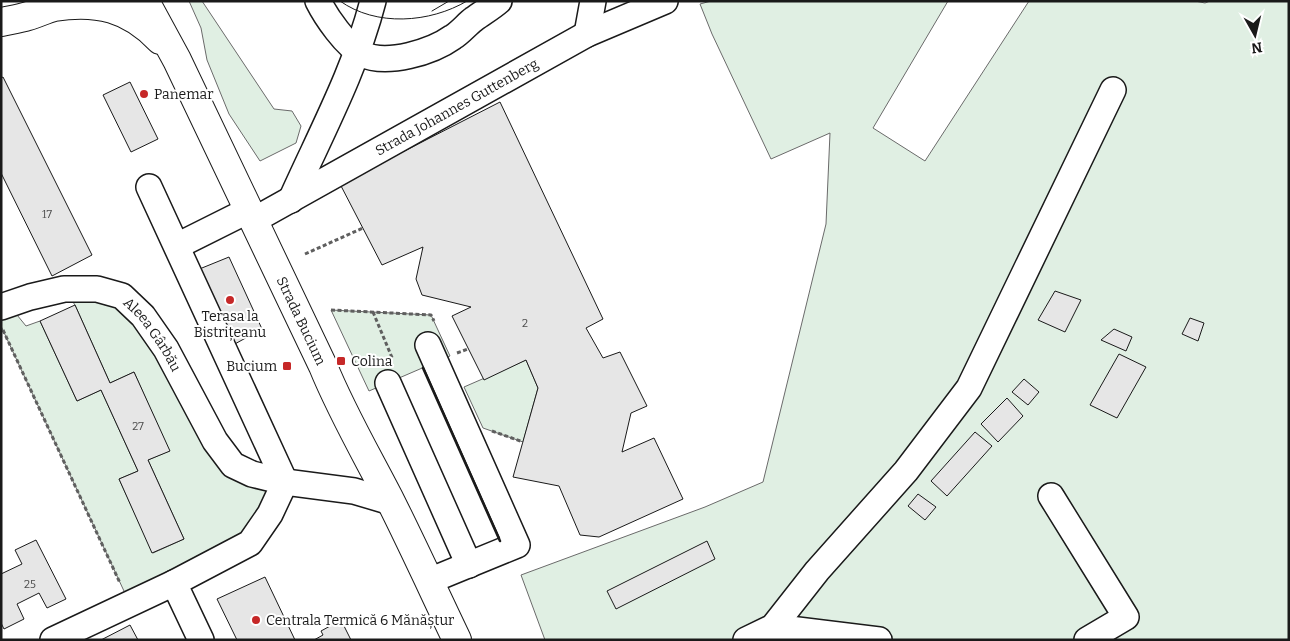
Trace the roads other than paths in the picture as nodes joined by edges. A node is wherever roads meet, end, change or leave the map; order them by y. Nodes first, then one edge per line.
1 (20, 1) edge
2 (145, 1) edge
3 (158, 1) edge
4 (318, 1) edge
5 (373, 1) edge
6 (499, 1) edge
7 (593, 1) edge
8 (665, 1) edge
9 (477, 10) edge
10 (1, 12) edge
11 (1, 22) edge
12 (587, 34) junction
13 (357, 51) junction
14 (177, 60) junction
15 (1113, 90) dead end
16 (149, 187) dead end
17 (291, 200) junction
18 (252, 215) junction
19 (177, 246) junction
20 (3, 307) edge
21 (428, 345) dead end
22 (391, 372) road end
23 (286, 482) junction
24 (1051, 496) dead end
25 (391, 502) junction
26 (469, 565) junction
27 (428, 581) junction
28 (174, 583) junction
29 (773, 627) junction
30 (53, 640) edge
31 (201, 640) edge
32 (457, 640) edge
33 (746, 640) edge
34 (878, 640) edge
35 (1087, 640) edge

1 - 10 main road
2 - 14 main road, Strada Bucium
3 - 14 main road
4 - 13 street
5 - 13 street
6 - 9 street
7 - 12 street
8 - 12 street, Strada Johannes Guttenberg
9 - 13 street
11 - 14 main road
12 - 17 street, Strada Johannes Guttenberg
13 - 17 street
14 - 18 main road, Strada Bucium
15 - 29 street
16 - 19 street
17 - 18 street, Strada Johannes Guttenberg
18 - 19 street, Strada Johannes Guttenberg
18 - 25 main road, Strada Bucium
19 - 23 street
20 - 23 street, Aleea Gârbău
21 - 26 street
22 - 26 street
23 - 25 street, Aleea Gârbău
23 - 28 street
24 - 35 street
25 - 27 main road, Strada Bucium
26 - 27 street
27 - 32 main road, Strada Bucium
28 - 30 street
28 - 31 street
29 - 33 street
29 - 34 street

